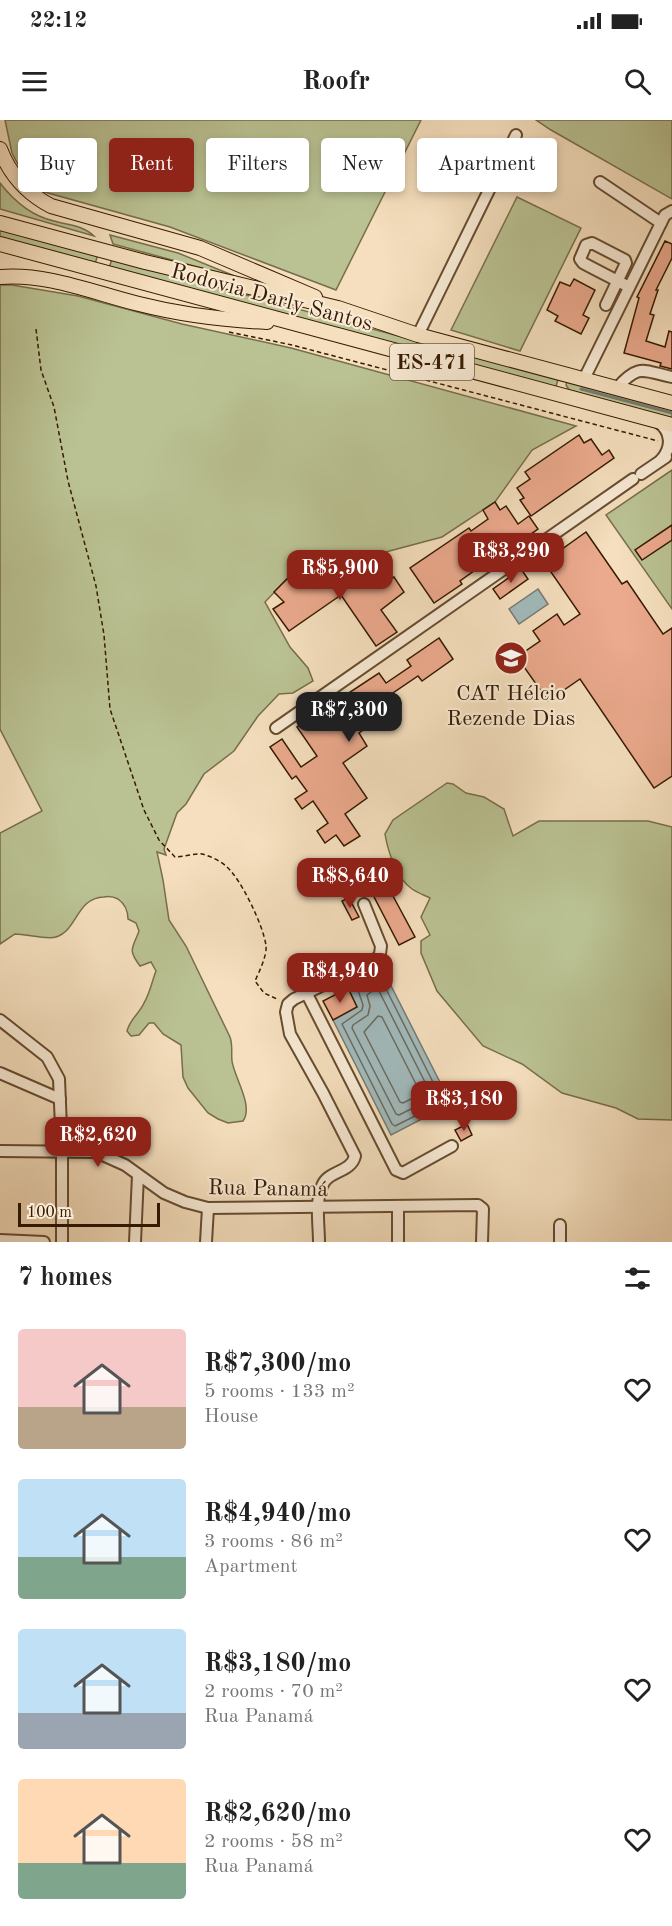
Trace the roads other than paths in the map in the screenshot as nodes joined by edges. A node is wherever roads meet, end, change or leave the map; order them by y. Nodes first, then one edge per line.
1 (516, 135) dead end
2 (0, 149) edge
3 (600, 182) dead end
4 (672, 210) edge
5 (662, 221) junction
6 (0, 223) edge
7 (0, 244) edge
8 (0, 277) edge
9 (629, 287) junction
10 (606, 305) dead end
11 (338, 308) junction
12 (293, 324) junction
13 (418, 335) junction
14 (565, 374) junction
15 (672, 377) edge
16 (584, 379) junction
17 (617, 388) junction
18 (559, 395) junction
19 (672, 403) edge
20 (656, 421) junction
21 (672, 425) edge
22 (670, 449) edge
23 (276, 728) dead end
24 (364, 904) dead end
25 (306, 992) junction
26 (0, 1020) edge
27 (0, 1073) edge
28 (60, 1099) junction
29 (452, 1146) dead end
30 (0, 1151) edge
31 (62, 1152) junction
32 (138, 1175) junction
33 (398, 1206) junction
34 (208, 1208) junction
35 (319, 1208) junction
36 (560, 1225) dead end
37 (0, 1240) edge
38 (44, 1242) edge
39 (62, 1242) edge
40 (135, 1242) edge
41 (206, 1242) edge
42 (319, 1242) edge
43 (398, 1242) edge
44 (482, 1242) edge
45 (560, 1242) edge

1 - 13 street
2 - 11 main road
3 - 5 street
4 - 5 street
5 - 9 street
6 - 11 main road, Rodovia Darly Santos / ES-471
7 - 12 main road, Rodovia Darly Santos / ES-471
8 - 12 main road
9 - 10 street
9 - 16 street
11 - 13 main road, Rodovia Darly Santos / ES-471
12 - 18 main road, Rodovia Darly Santos / ES-471
13 - 14 main road, Rodovia Darly Santos / ES-471
14 - 16 main road, Rodovia Darly Santos / ES-471
14 - 18 street
15 - 17 street
16 - 17 main road, Rodovia Darly Santos / ES-471
17 - 19 main road, Rodovia Darly Santos / ES-471
18 - 20 main road, Rodovia Darly Santos / ES-471
20 - 21 main road, Rodovia Darly Santos / ES-471
20 - 22 street
22 - 23 street
24 - 25 street
25 - 29 street
25 - 35 street
26 - 28 street
27 - 28 street
28 - 31 street
30 - 31 street, Rua Panamá
31 - 32 street, Rua Panamá
31 - 39 street
32 - 34 street, Rua Panamá
32 - 40 street
33 - 35 street, Rua Panamá
33 - 43 street
33 - 44 street, Rua Panamá
34 - 35 street, Rua Panamá
34 - 41 street
35 - 42 street
36 - 45 street
37 - 38 street

